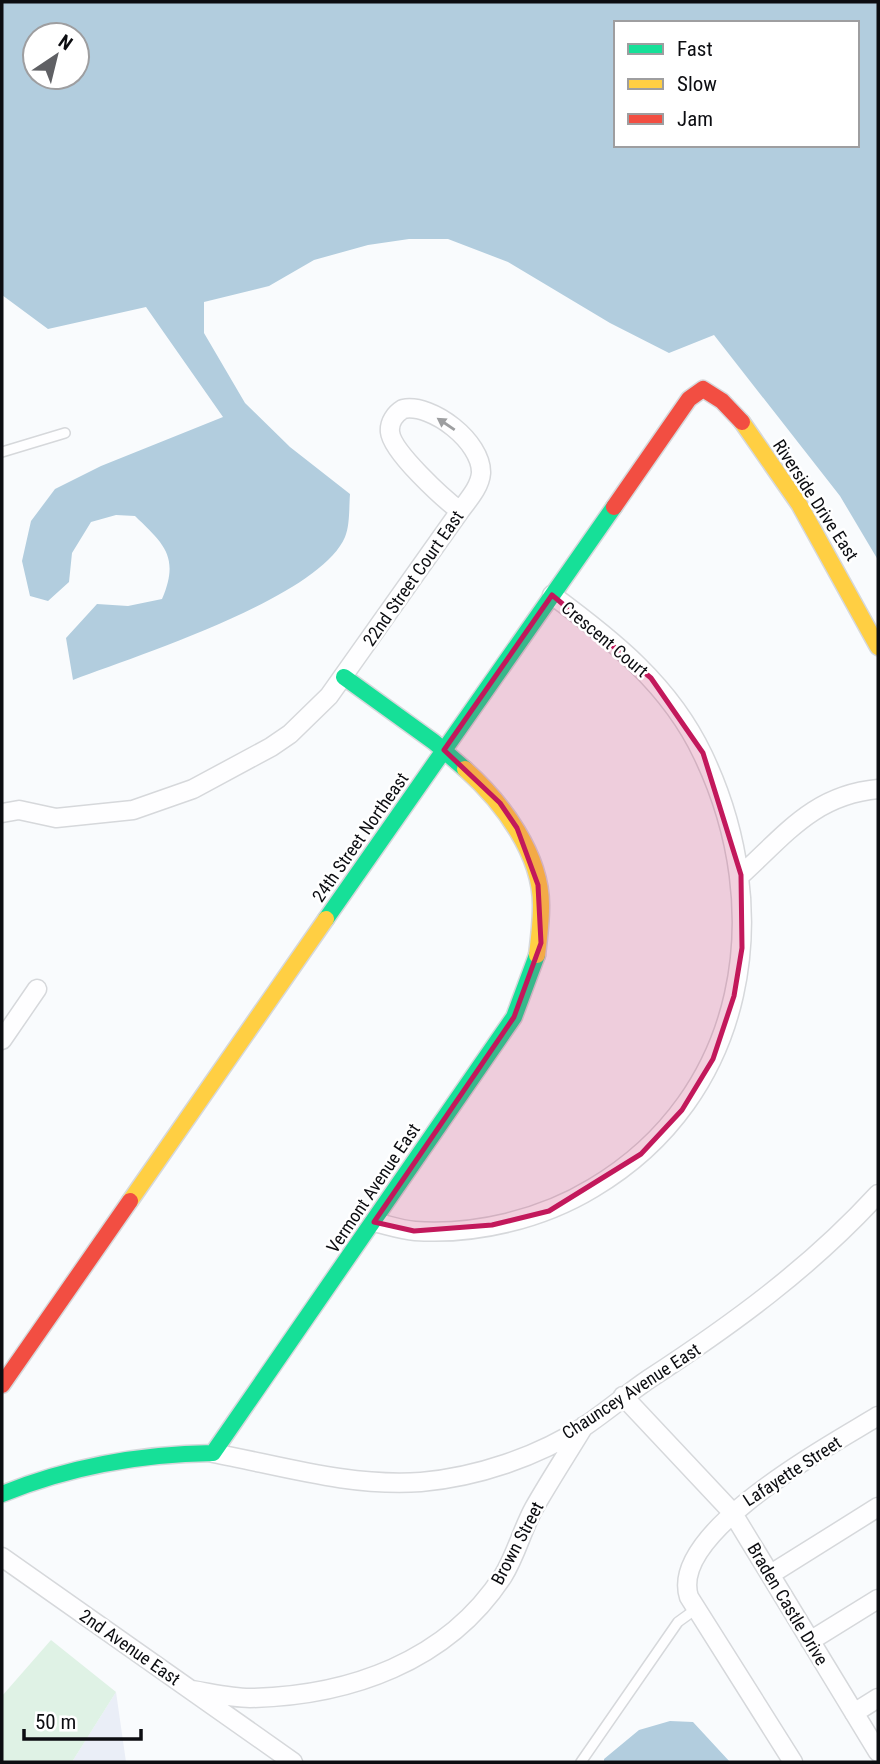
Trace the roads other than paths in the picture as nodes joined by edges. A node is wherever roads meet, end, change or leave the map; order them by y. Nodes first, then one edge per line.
1 (703, 389) joint
2 (65, 433) dead end
3 (2, 452) edge
4 (460, 511) junction
5 (552, 595) junction
6 (878, 647) edge
7 (344, 677) junction
8 (444, 750) junction
9 (878, 789) edge
10 (2, 813) edge
11 (741, 875) junction
12 (37, 989) dead end
13 (2, 1040) edge
14 (878, 1194) edge
15 (374, 1223) junction
16 (2, 1385) edge
17 (623, 1396) junction
18 (878, 1416) edge
19 (584, 1426) junction
20 (213, 1453) junction
21 (2, 1494) edge
22 (878, 1507) edge
23 (732, 1512) junction
24 (2, 1557) edge
25 (771, 1574) junction
26 (878, 1599) edge
27 (696, 1609) junction
28 (810, 1641) junction
29 (192, 1690) junction
30 (878, 1698) edge
31 (854, 1713) junction
32 (878, 1752) edge
33 (293, 1762) edge
34 (581, 1762) edge
35 (793, 1762) edge

1 - 5 street, 24th Street Northeast
1 - 6 street, Riverside Drive East
2 - 3 lane
4 -> 4 street, 22nd Street Court East
4 - 7 street, 22nd Street Court East
5 - 8 street, 24th Street Northeast
5 - 11 street, Crescent Court
7 - 8 street, Vermont Avenue East
7 - 10 street, 22nd Street Court East
8 - 15 street, Vermont Avenue East
8 - 16 street, 24th Street Northeast
9 - 11 street
11 - 15 street, Crescent Court
12 - 13 street
14 - 17 street, Chauncey Avenue East
15 - 20 street, Vermont Avenue East
17 - 19 street, Chauncey Avenue East
17 - 23 street, Braden Castle Drive
18 - 23 street, Lafayette Street
19 - 20 street, Chauncey Avenue East
19 - 29 street, Brown Street
20 - 21 street
22 - 25 street
23 - 25 street, Braden Castle Drive
23 - 27 street, Lafayette Street
24 - 29 street, 2nd Avenue East
25 - 28 street, Braden Castle Drive
26 - 28 street
27 - 34 lane
27 - 35 street, Lafayette Street
28 - 31 street, Braden Castle Drive
29 - 33 street, 2nd Avenue East
30 - 31 street
31 - 32 street, Braden Castle Drive

